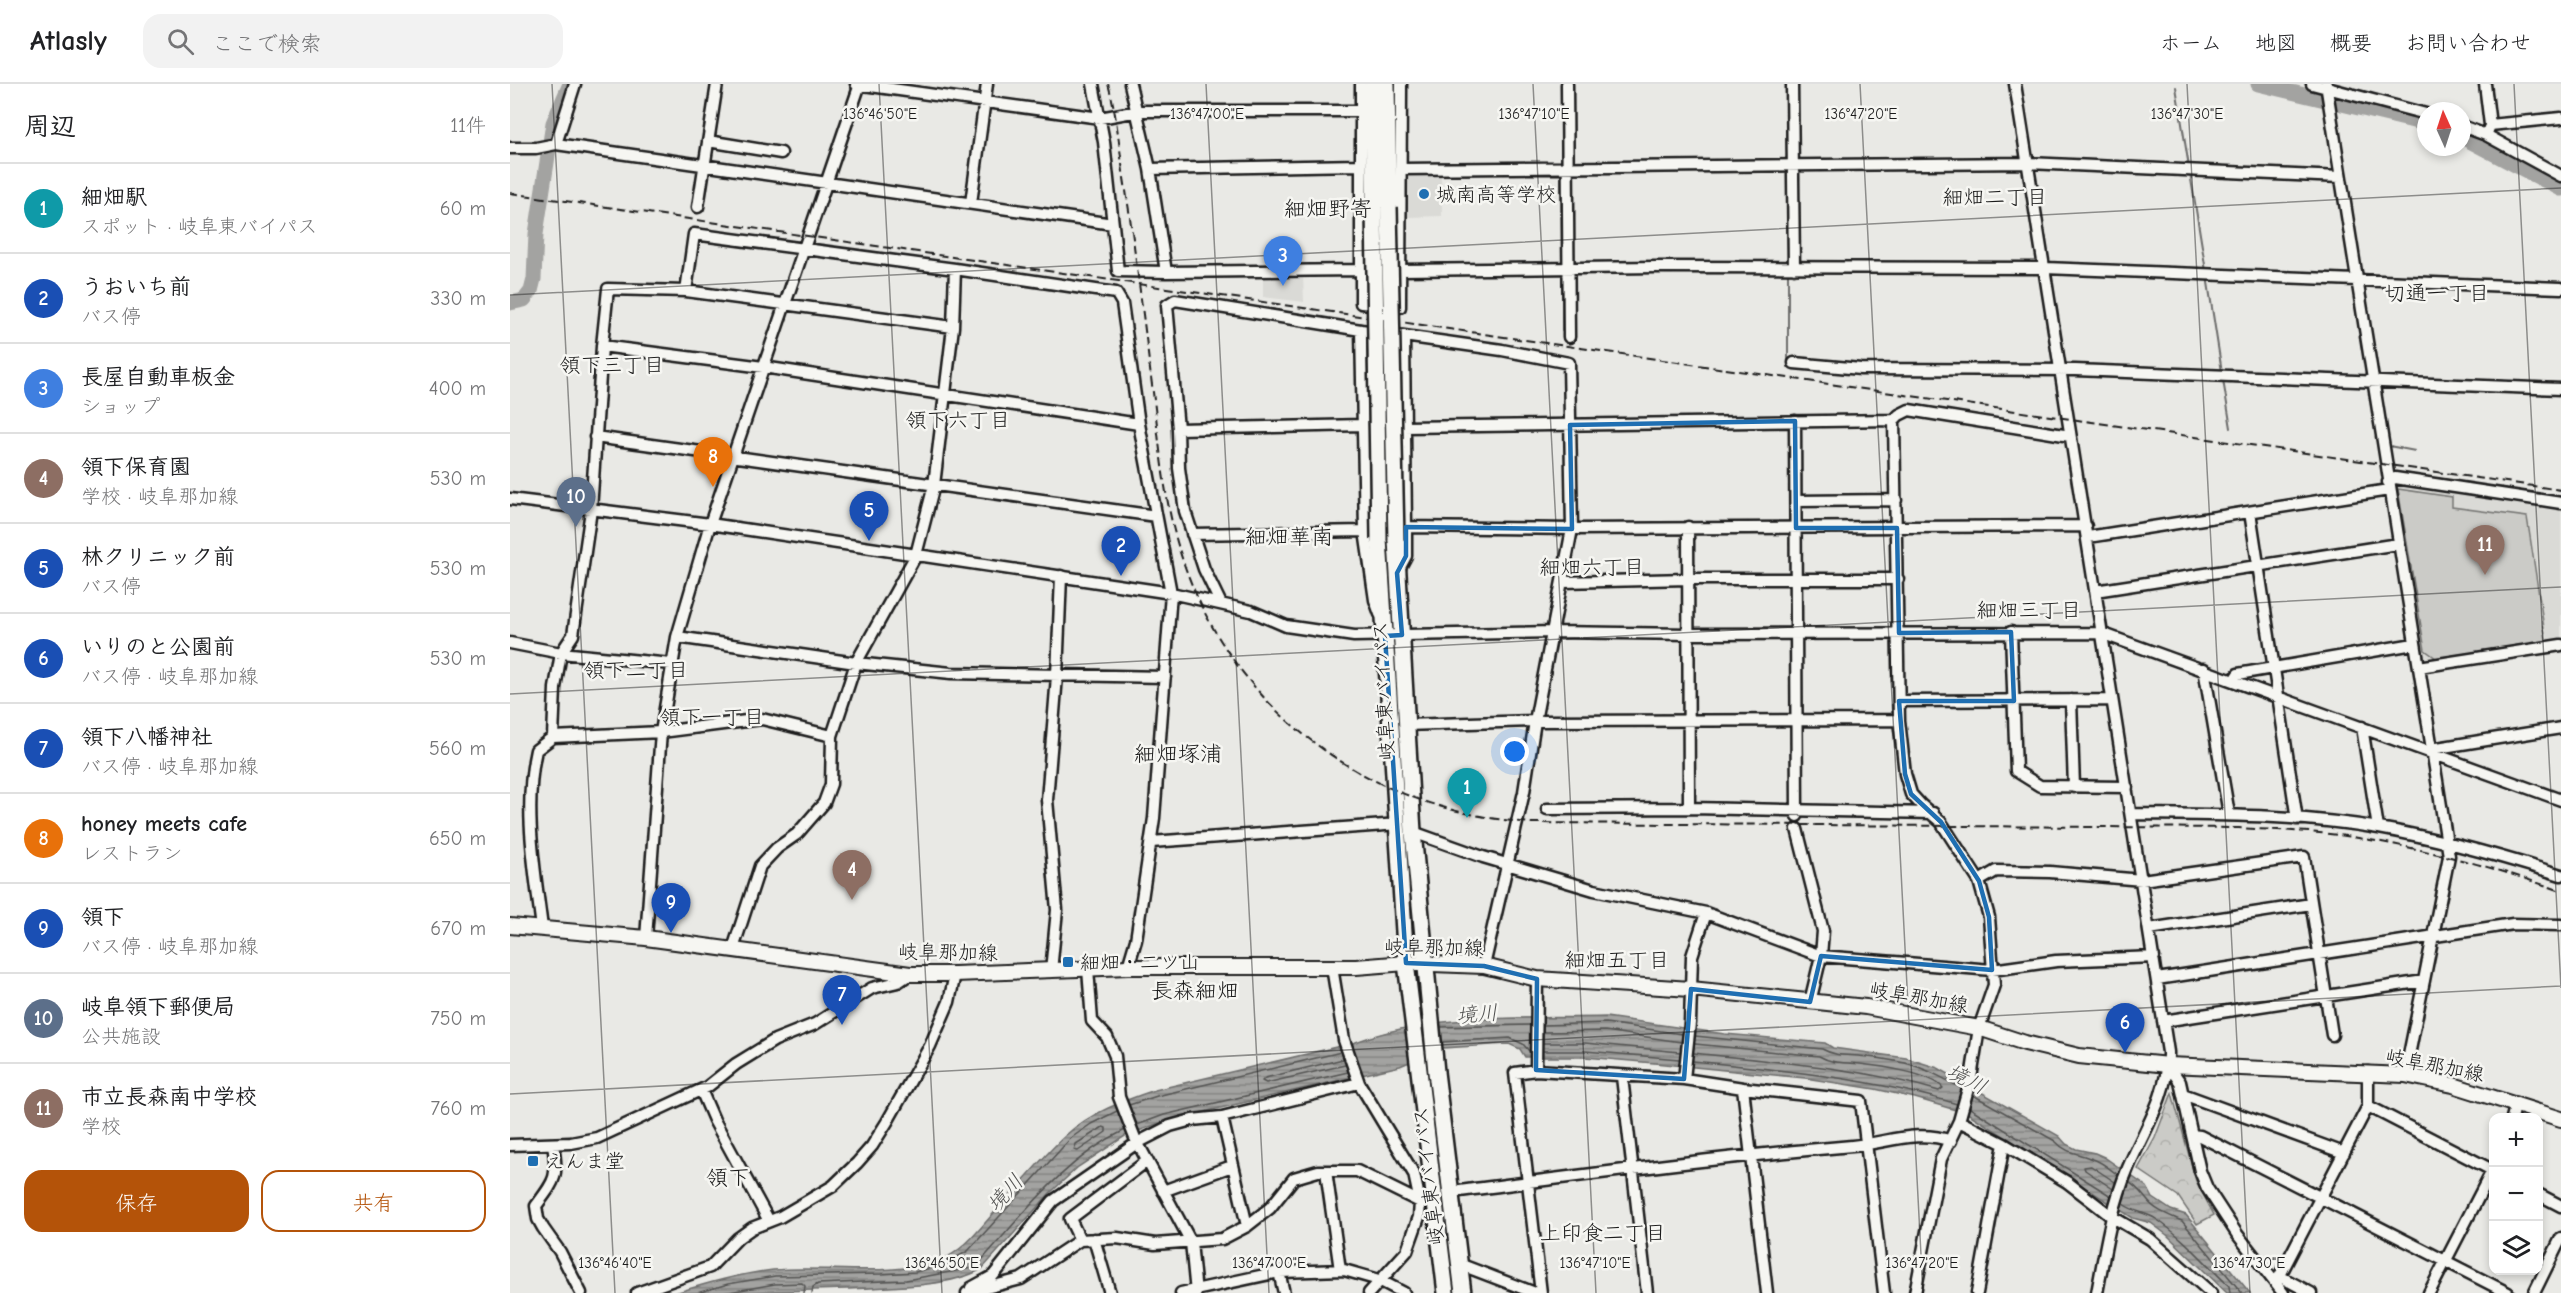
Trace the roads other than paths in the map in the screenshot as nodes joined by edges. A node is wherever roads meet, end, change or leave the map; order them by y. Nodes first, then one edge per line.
1 (575, 84) edge
2 (717, 84) edge
3 (859, 84) edge
4 (987, 84) edge
5 (1093, 84) edge
6 (1130, 84) edge
7 (1360, 84) edge
8 (1373, 84) edge
9 (1387, 84) edge
10 (1401, 84) edge
11 (1567, 84) edge
12 (1792, 84) edge
13 (2015, 84) edge
14 (2312, 84) edge
15 (2486, 84) edge
16 (2326, 87) edge
17 (984, 103) junction
18 (1138, 111) junction
19 (1360, 111) junction
20 (2417, 112) edge
21 (1100, 118) junction
22 (2561, 118) edge
23 (2471, 127) edge
24 (2488, 130) junction
25 (708, 141) junction
26 (550, 145) junction
27 (510, 148) edge
28 (781, 153) dead end
29 (1794, 163) junction
30 (2028, 163) junction
31 (705, 164) junction
32 (1360, 165) junction
33 (1567, 166) junction
34 (1150, 169) junction
35 (1401, 169) junction
36 (2561, 176) edge
37 (2340, 177) junction
38 (825, 183) junction
39 (971, 203) junction
40 (698, 207) dead end
41 (1382, 208) junction
42 (1113, 224) junction
43 (803, 249) junction
44 (955, 268) junction
45 (1794, 268) junction
46 (2045, 268) junction
47 (1568, 269) junction
48 (1361, 270) junction
49 (1401, 270) junction
50 (1166, 272) junction
51 (2357, 280) junction
52 (2561, 288) edge
53 (686, 291) junction
54 (785, 304) junction
55 (953, 327) junction
56 (1361, 330) junction
57 (1404, 336) junction
58 (1569, 337) dead end
59 (602, 346) junction
60 (1794, 363) dead end
61 (763, 367) junction
62 (2061, 371) junction
63 (2373, 382) junction
64 (2561, 389) edge
65 (944, 394) junction
66 (1894, 420) junction
67 (1795, 421) junction
68 (1139, 424) junction
69 (1363, 425) junction
70 (1570, 425) junction
71 (1404, 427) junction
72 (1178, 429) junction
73 (2070, 436) junction
74 (595, 437) junction
75 (735, 457) junction
76 (934, 485) junction
77 (2388, 486) junction
78 (510, 499) edge
79 (1896, 500) junction
80 (1796, 501) junction
81 (2561, 503) edge
82 (591, 510) junction
83 (2250, 512) junction
84 (1156, 516) junction
85 (710, 524) junction
86 (1406, 527) junction
87 (1688, 527) junction
88 (1796, 528) junction
89 (1897, 528) junction
90 (1572, 529) junction
91 (1365, 531) junction
92 (2087, 532) junction
93 (1192, 534) junction
94 (2398, 544) junction
95 (916, 555) junction
96 (2259, 566) junction
97 (1397, 573) junction
98 (1060, 576) junction
99 (1688, 579) junction
100 (1898, 579) junction
101 (1796, 580) junction
102 (1563, 582) junction
103 (2095, 591) junction
104 (1171, 592) junction
105 (1220, 602) junction
106 (1382, 620) junction
107 (1554, 632) junction
108 (2012, 632) junction
109 (1796, 633) junction
110 (1899, 633) junction
111 (2102, 633) junction
112 (1689, 634) junction
113 (1402, 635) junction
114 (1385, 636) junction
115 (677, 637) junction
116 (510, 643) edge
117 (2414, 644) junction
118 (2561, 645) edge
119 (561, 653) junction
120 (855, 663) junction
121 (671, 664) junction
122 (2419, 667) junction
123 (2273, 668) junction
124 (2204, 669) junction
125 (1057, 676) junction
126 (1165, 677) junction
127 (2234, 680) junction
128 (2279, 697) junction
129 (2071, 700) junction
130 (2112, 700) junction
131 (1899, 701) junction
132 (2014, 701) junction
133 (1899, 720) junction
134 (1535, 721) junction
135 (1688, 721) junction
136 (1797, 721) junction
137 (1405, 724) junction
138 (2362, 727) junction
139 (2561, 728) edge
140 (661, 732) junction
141 (832, 736) junction
142 (553, 737) junction
143 (2432, 753) junction
144 (2073, 787) junction
145 (2127, 787) junction
146 (2561, 800) edge
147 (1689, 808) junction
148 (1547, 809) dead end
149 (1797, 813) junction
150 (1933, 813) junction
151 (2132, 814) junction
152 (2229, 814) junction
153 (2295, 819) junction
154 (1399, 824) junction
155 (2378, 828) junction
156 (1797, 829) dead end
157 (1413, 832) junction
158 (2446, 841) junction
159 (1151, 842) junction
160 (1509, 866) junction
161 (2561, 875) edge
162 (2142, 880) junction
163 (1979, 881) junction
164 (2311, 904) junction
165 (1706, 913) junction
166 (2561, 925) edge
167 (510, 926) edge
168 (542, 928) junction
169 (2149, 929) junction
170 (646, 938) junction
171 (2433, 938) junction
172 (733, 949) junction
173 (1821, 956) junction
174 (2319, 956) junction
175 (2154, 957) junction
176 (1406, 963) junction
177 (1426, 963) junction
178 (1484, 966) junction
179 (1128, 967) junction
180 (1332, 967) junction
181 (1088, 969) junction
182 (1051, 970) junction
183 (1992, 970) junction
184 (910, 974) junction
185 (955, 974) junction
186 (1537, 979) junction
187 (2157, 979) junction
188 (2424, 981) junction
189 (1691, 989) junction
190 (2326, 996) junction
191 (1810, 1002) junction
192 (2163, 1021) junction
193 (1979, 1028) junction
194 (2332, 1035) dead end
195 (2168, 1065) junction
196 (1536, 1070) junction
197 (2368, 1072) junction
198 (2405, 1075) junction
199 (1622, 1077) junction
200 (1684, 1079) junction
201 (1359, 1082) junction
202 (1743, 1088) junction
203 (701, 1090) junction
204 (2183, 1094) junction
205 (2516, 1103) junction
206 (2368, 1106) junction
207 (2513, 1113) edge
208 (1222, 1117) junction
209 (1960, 1119) junction
210 (2561, 1119) edge
211 (2192, 1135) junction
212 (1136, 1140) junction
213 (1951, 1141) junction
214 (553, 1144) junction
215 (2004, 1144) junction
216 (510, 1145) edge
217 (1865, 1145) junction
218 (2344, 1153) junction
219 (1751, 1155) junction
220 (1147, 1161) junction
221 (1232, 1166) junction
222 (2489, 1168) edge
223 (1635, 1169) junction
224 (1326, 1171) junction
225 (2489, 1178) edge
226 (1527, 1182) junction
227 (1163, 1191) junction
228 (1451, 1192) junction
229 (2321, 1197) junction
230 (2543, 1197) edge
231 (1427, 1200) junction
232 (2561, 1206) edge
233 (2112, 1213) junction
234 (769, 1221) junction
235 (1248, 1226) junction
236 (2561, 1238) edge
237 (1094, 1239) junction
238 (1080, 1240) junction
239 (1191, 1242) junction
240 (2445, 1261) junction
241 (1459, 1264) junction
242 (1340, 1270) junction
243 (1279, 1272) junction
244 (2278, 1280) junction
245 (1379, 1281) junction
246 (1196, 1292) edge
247 (580, 1293) edge
248 (637, 1293) edge
249 (965, 1293) edge
250 (1110, 1293) edge
251 (1180, 1293) edge
252 (1284, 1293) edge
253 (1369, 1293) edge
254 (1404, 1293) edge
255 (1446, 1293) edge
256 (1463, 1293) edge
257 (1535, 1293) edge
258 (1541, 1293) edge
259 (1647, 1293) edge
260 (1767, 1293) edge
261 (1884, 1293) edge
262 (1915, 1293) edge
263 (1977, 1293) edge
264 (2097, 1293) edge
265 (2211, 1293) edge
266 (2283, 1293) edge
267 (2311, 1293) edge
268 (2429, 1293) edge
269 (2508, 1293) edge
270 (2534, 1293) edge

1 - 26 street
2 - 25 street
3 - 17 street
3 - 38 street
4 - 17 street
5 - 21 street
6 - 18 street
7 - 19 street
8 - 41 highway, 岐阜東バイパス
9 - 41 highway, 岐阜東バイパス
10 - 35 street
11 - 33 street
12 - 29 street
13 - 30 street
14 - 16 street
15 - 24 street
16 - 20 street
16 - 37 street
17 - 21 street
17 - 39 street
18 - 19 street
18 - 21 street
18 - 34 street
19 - 32 street
21 - 42 street
22 - 24 street
23 - 24 street
24 - 36 street
25 - 28 street
25 - 31 street
26 - 27 street
26 - 31 street
29 - 30 street
29 - 33 street
29 - 45 street
30 - 37 street
30 - 46 street
31 - 38 street
31 - 40 street
32 - 34 street
32 - 48 street
33 - 35 street
33 - 47 street
34 - 50 street
35 - 49 street
37 - 51 street
38 - 39 street
38 - 43 street
39 - 42 street
41 - 97 highway, 岐阜東バイパス, bridge
41 - 106 highway, 岐阜東バイパス, bridge
42 - 50 street
43 - 44 street
43 - 53 street
43 - 54 street
44 - 55 street
44 - 68 street
45 - 46 street
45 - 47 street
46 - 51 street
46 - 62 street
47 - 49 street
47 - 58 street
48 - 49 street
48 - 50 street
51 - 52 street
51 - 63 street
53 - 54 street
53 - 59 street
54 - 55 street
54 - 61 street
55 - 65 street
56 - 57 street
56 - 69 street
56 - 72 street
57 - 70 street
57 - 71 street
59 - 61 street
59 - 74 street
60 - 62 street
61 - 65 street
61 - 75 street
62 - 63 street
62 - 73 street
63 - 64 street
63 - 77 street
65 - 68 street
65 - 76 street
66 - 67 street
66 - 73 street
66 - 79 street
67 - 70 street
67 - 80 street
68 - 84 street
69 - 72 street
69 - 91 street
70 - 71 street
70 - 90 street
71 - 86 street
72 - 93 street
73 - 92 street
74 - 75 street
74 - 82 street
75 - 76 street
75 - 85 street
76 - 84 street
76 - 95 street
77 - 81 street
77 - 83 street
77 - 94 street
78 - 82 street
79 - 80 street
79 - 89 street
80 - 88 street
82 - 85 street
82 - 119 street
83 - 92 street
83 - 96 street
84 - 104 street
85 - 95 street
85 - 115 street
86 - 90 street
86 - 97 street
87 - 88 street
87 - 90 street
87 - 99 street
88 - 89 street
88 - 101 street
89 - 92 street
89 - 100 street
90 - 102 street
91 - 93 street
91 - 106 street
92 - 103 street
93 - 105 street
94 - 96 street
94 - 117 street
95 - 98 street
95 - 120 street
96 - 103 street
96 - 123 street
97 - 113 highway, 岐阜東バイパス
98 - 104 street
98 - 125 street
99 - 101 street
99 - 102 street
99 - 112 street
100 - 101 street
100 - 110 street
101 - 109 street
102 - 107 street
103 - 111 street
104 - 105 street
104 - 126 street
105 - 114 street
106 - 114 highway, 岐阜東バイパス
107 - 112 street
107 - 113 street
107 - 134 street
108 - 110 street
108 - 111 street
108 - 132 street
109 - 110 street
109 - 112 street
109 - 136 street
110 - 131 street
111 - 124 street
111 - 130 street
112 - 135 street
113 - 114 street
113 - 137 highway, 岐阜東バイパス
114 - 154 highway, 岐阜東バイパス
115 - 120 street
115 - 121 street
116 - 119 street
117 - 122 street
117 - 123 street
118 - 122 street
119 - 121 street
119 - 142 street
120 - 125 street
120 - 141 street
121 - 140 street
122 - 143 street
123 - 127 street
123 - 128 street
124 - 127 street
124 - 152 street
125 - 126 street
125 - 182 street
126 - 159 street
127 - 128 street
128 - 138 street
128 - 153 street
129 - 130 street
129 - 132 street
129 - 144 street
130 - 145 street
131 - 132 street
131 - 133 street
132 - 144 street
133 - 136 street
133 - 150 street
134 - 135 street
134 - 137 street
134 - 160 street
135 - 136 street
135 - 147 street
136 - 149 street
137 - 157 highway, 岐阜東バイパス
138 - 143 street
138 - 155 street
139 - 143 street
140 - 141 street
140 - 142 street
140 - 170 street
141 - 172 street
142 - 168 street
143 - 146 street
143 - 158 street
144 - 145 street
145 - 151 street
147 - 148 street
147 - 149 street
149 - 150 street
150 - 163 street
151 - 152 street
151 - 162 street
152 - 153 street
153 - 155 street
154 - 159 street
154 - 176 highway, 岐阜東バイパス
155 - 158 street
156 - 173 street
157 - 160 street
157 - 177 highway, 岐阜東バイパス
158 - 161 street
158 - 171 street
159 - 179 street
160 - 165 street
160 - 178 street
162 - 163 street
162 - 164 street
162 - 169 street
163 - 183 street
164 - 169 street
164 - 174 street
165 - 173 street
165 - 189 street
166 - 171 street
167 - 168 main road, 岐阜那加線
168 - 170 main road, 岐阜那加線
169 - 175 street
170 - 172 main road, 岐阜那加線
171 - 174 street
171 - 188 street
172 - 184 main road, 岐阜那加線
173 - 183 street
173 - 191 street
174 - 187 street
174 - 190 street
175 - 183 street
175 - 187 street
176 - 177 main road, 岐阜那加線
176 - 180 main road, 岐阜那加線
176 - 231 highway, 岐阜東バイパス
177 - 178 main road, 岐阜那加線
177 - 228 highway, 岐阜東バイパス
178 - 186 main road, 岐阜那加線
179 - 180 main road, 岐阜那加線
179 - 181 main road, 岐阜那加線
180 - 201 street
181 - 182 main road, 岐阜那加線
181 - 212 street
182 - 185 main road, 岐阜那加線
183 - 193 street
184 - 185 main road, 岐阜那加線
184 - 203 street
185 - 234 street
186 - 189 main road, 岐阜那加線
186 - 196 street
187 - 192 street
188 - 190 street
188 - 198 street
189 - 191 main road, 岐阜那加線
189 - 200 street
190 - 192 street
190 - 194 street
191 - 193 main road, 岐阜那加線
192 - 195 street
193 - 195 main road, 岐阜那加線
193 - 209 street
195 - 197 main road, 岐阜那加線
195 - 204 street
195 - 233 street
196 - 199 street
196 - 226 street
197 - 198 main road, 岐阜那加線
197 - 206 street
198 - 205 main road, 岐阜那加線
199 - 200 street
199 - 223 street
200 - 202 street
201 - 208 street
201 - 231 street
202 - 217 street
202 - 219 street
203 - 214 street
203 - 234 street
204 - 211 street
204 - 218 street
205 - 207 street
205 - 210 main road, 岐阜那加線
206 - 218 street
206 - 222 street
208 - 212 street
208 - 221 street
209 - 213 street
209 - 215 street
211 - 229 street
211 - 244 street
212 - 220 street
212 - 249 street
213 - 217 street
213 - 262 street
214 - 216 street
214 - 247 street
215 - 233 street
215 - 263 street
217 - 219 street
217 - 261 street
218 - 229 street
219 - 223 street
219 - 260 street
220 - 227 street
220 - 238 street
221 - 227 street
221 - 235 street
223 - 226 street
223 - 259 street
224 - 231 street
224 - 235 street
224 - 242 street
225 - 240 street
226 - 228 street
226 - 258 street
227 - 239 street
228 - 241 highway, 岐阜東バイパス
229 - 240 street
229 - 244 street
230 - 232 street
231 - 245 street
231 - 255 highway, 岐阜東バイパス
233 - 264 street
233 - 265 street
234 - 248 street
235 - 239 street
236 - 270 street
237 - 238 street
237 - 239 street
237 - 250 street
238 - 249 street
239 - 246 street
240 - 268 street
240 - 269 street
241 - 256 highway, 岐阜東バイパス
241 - 257 street
242 - 243 street
242 - 245 street
243 - 246 street
243 - 252 street
244 - 266 street
244 - 267 street
245 - 253 street
245 - 254 street
246 - 251 street

